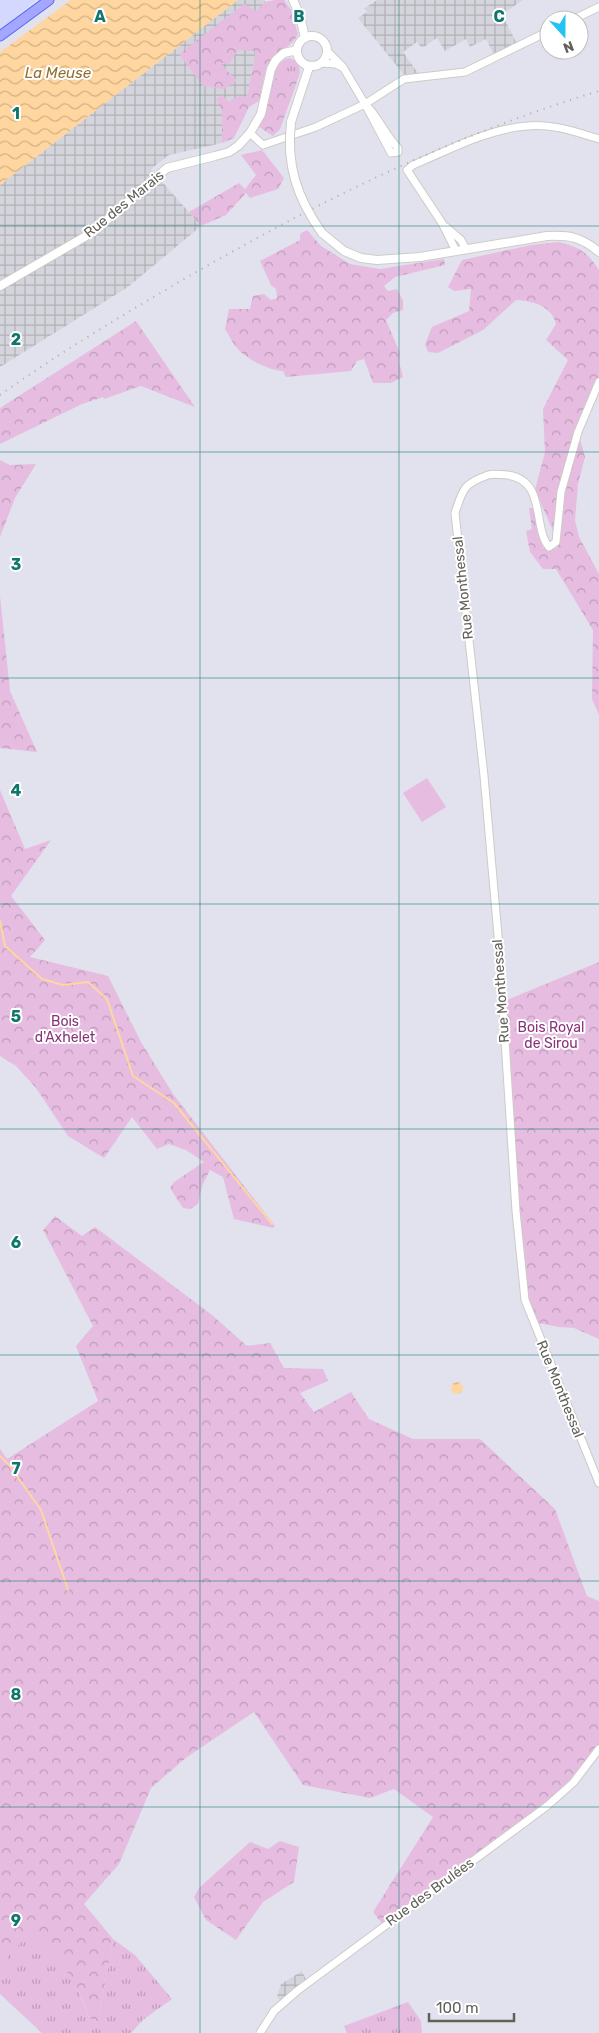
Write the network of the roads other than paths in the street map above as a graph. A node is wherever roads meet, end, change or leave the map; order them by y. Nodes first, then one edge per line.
1 (49, 0) edge
2 (293, 0) edge
3 (0, 36) edge
4 (539, 36) edge
5 (305, 38) junction
6 (297, 50) junction
7 (328, 52) junction
8 (322, 63) junction
9 (309, 67) junction
10 (343, 67) junction
11 (366, 104) junction
12 (250, 133) junction
13 (599, 139) edge
14 (442, 223) junction
15 (466, 249) junction
16 (456, 251) junction
17 (599, 252) edge
18 (0, 286) edge
19 (599, 382) edge
20 (599, 1483) edge
21 (599, 1749) edge
22 (260, 2033) edge

1 - 3 main road
2 - 5 main road
4 - 11 street
5 - 6 main road
5 - 7 main road
6 - 9 main road
6 - 12 main road, Rue des Marais
7 - 8 main road
7 - 10 street
8 - 9 main road
8 - 10 street
9 - 16 main road, bridge
10 - 11 street
11 - 11 street
11 - 12 street
12 - 18 main road, Rue des Marais
13 - 14 street
14 - 15 street
14 - 16 street
15 - 16 main road
15 - 17 main road
19 - 20 street, Rue Monthessal
21 - 22 street, Rue des Brulées

